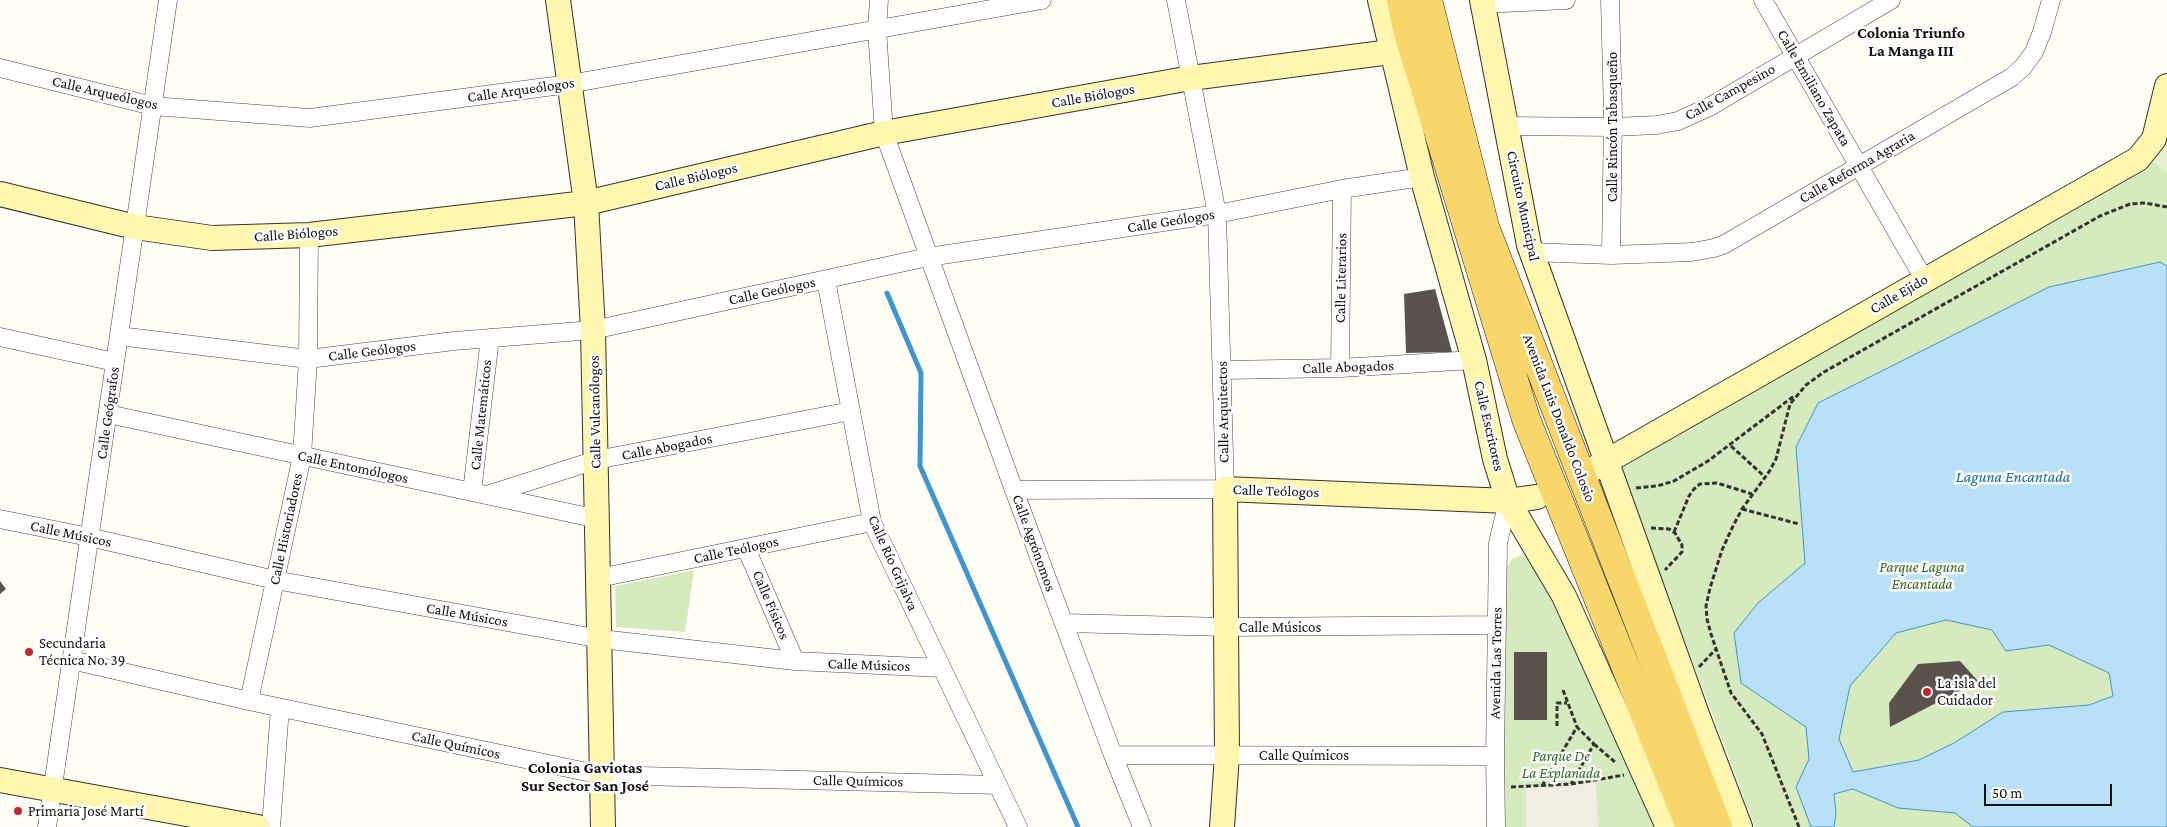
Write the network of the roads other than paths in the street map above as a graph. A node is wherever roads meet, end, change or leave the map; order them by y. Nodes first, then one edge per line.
1 (168, 0) edge
2 (558, 0) edge
3 (879, 0) edge
4 (1042, 0) edge
5 (1176, 0) edge
6 (1380, 0) edge
7 (1402, 0) edge
8 (1428, 0) edge
9 (1566, 0) edge
10 (1610, 0) edge
11 (1763, 0) edge
12 (1891, 0) edge
13 (2051, 0) edge
14 (1482, 2) edge
15 (877, 29) junction
16 (1390, 52) junction
17 (1796, 55) junction
18 (0, 68) edge
19 (1191, 78) junction
20 (569, 84) junction
21 (2167, 86) edge
22 (153, 106) junction
23 (1506, 126) junction
24 (1613, 127) junction
25 (884, 133) junction
26 (1858, 165) junction
27 (1422, 177) junction
28 (1342, 189) junction
29 (0, 194) edge
30 (586, 203) junction
31 (1217, 214) junction
32 (135, 227) junction
33 (309, 235) junction
34 (1531, 252) junction
35 (1612, 255) junction
36 (928, 257) junction
37 (1924, 279) junction
38 (826, 280) junction
39 (593, 330) junction
40 (119, 336) junction
41 (0, 337) edge
42 (490, 338) junction
43 (308, 359) junction
44 (1474, 360) junction
45 (115, 362) junction
46 (1340, 368) junction
47 (1222, 370) junction
48 (851, 411) junction
49 (108, 414) junction
50 (302, 456) junction
51 (596, 460) junction
52 (1598, 467) junction
53 (1224, 489) junction
54 (1014, 490) junction
55 (479, 494) junction
56 (1537, 496) dead end
57 (1508, 500) junction
58 (0, 519) edge
59 (598, 519) junction
60 (872, 522) junction
61 (1530, 534) junction
62 (90, 537) junction
63 (1498, 543) junction
64 (746, 548) junction
65 (599, 578) junction
66 (275, 580) junction
67 (1064, 623) junction
68 (1497, 625) junction
69 (1226, 627) junction
70 (601, 639) junction
71 (71, 660) junction
72 (795, 661) junction
73 (941, 668) junction
74 (248, 701) junction
75 (280, 708) junction
76 (1113, 755) junction
77 (1227, 755) junction
78 (1495, 756) junction
79 (600, 775) junction
80 (0, 780) edge
81 (998, 785) junction
82 (52, 790) junction
83 (47, 827) edge
84 (258, 827) edge
85 (270, 827) edge
86 (603, 827) edge
87 (1018, 827) edge
88 (1142, 827) edge
89 (1222, 827) edge
90 (1496, 827) edge
91 (1668, 827) edge
92 (1690, 827) edge
93 (1718, 827) edge
94 (1740, 827) edge

1 - 22 street, Calle Geógrafos
2 - 20 street, Calle Vulcanólogos
3 - 15 street
4 - 15 street, Calle Arqueólogos
5 - 19 street, Calle Arquitectos
6 - 16 street, Calle Escritores
7 - 92 main road, Avenida Luis Donaldo Colosio
8 - 93 main road, Avenida Luis Donaldo Colosio
9 - 14 street
10 - 24 street, Calle Rincón Tabasqueño
11 - 17 street, Calle Emiliano Zapata
12 - 17 street, Calle Campesino
13 - 26 street, Calle Reforma Agraria
14 - 23 street, Circuito Municipal
15 - 20 street, Calle Arqueólogos
15 - 25 street, Calle Agrónomos
16 - 19 street, Calle Biólogos
16 - 27 street, Calle Escritores
17 - 24 street, Calle Campesino
17 - 26 street, Calle Emiliano Zapata
18 - 22 street, Calle Arqueólogos
19 - 25 street, Calle Biólogos
19 - 31 street, Calle Arquitectos
20 - 22 street, Calle Arqueólogos
20 - 30 street, Calle Vulcanólogos
21 - 37 street, Calle Ejido
22 - 32 street, Calle Geógrafos
23 - 24 street, Calle Campesino
23 - 34 street, Circuito Municipal
24 - 35 street, Calle Rincón Tabasqueño
25 - 30 street, Calle Biólogos
25 - 36 street, Calle Agrónomos
26 - 35 street, Calle Reforma Agraria
26 - 37 street, Calle Emiliano Zapata
27 - 28 street, Calle Geólogos
27 - 44 street, Calle Escritores
28 - 31 street, Calle Geólogos
28 - 46 street, Calle Literarios
29 - 32 street, Calle Biólogos
30 - 33 street, Calle Biólogos
30 - 39 street, Calle Vulcanólogos
31 - 36 street, Calle Geólogos
31 - 47 street, Calle Arquitectos
32 - 33 street, Calle Biólogos
32 - 40 street, Calle Geógrafos
33 - 43 street, Calle Historiadores
34 - 35 street, Calle Reforma Agraria
34 - 52 street, Circuito Municipal
36 - 38 street, Calle Geólogos
36 - 54 street, Calle Agrónomos
37 - 52 street, Calle Ejido
38 - 39 street, Calle Geólogos
38 - 48 street, Calle Río Grijalva
39 - 42 street, Calle Geólogos
39 - 51 street, Calle Vulcanólogos
40 - 43 street, Calle Geólogos
40 - 45 street, Calle Geógrafos
41 - 45 street
42 - 43 street, Calle Geólogos
42 - 55 street, Calle Matemáticos
43 - 50 street, Calle Historiadores
44 - 46 street, Calle Abogados
44 - 57 street, Calle Escritores
45 - 49 street, Calle Geógrafos
46 - 47 street, Calle Abogados
47 - 53 street, Calle Arquitectos
48 - 51 street, Calle Abogados
48 - 60 street, Calle Río Grijalva
49 - 50 street, Calle Entomólogos
49 - 62 street, Calle Geógrafos
50 - 55 street, Calle Entomólogos
50 - 66 street, Calle Historiadores
51 - 55 street, Calle Abogados
51 - 59 street, Calle Vulcanólogos
52 - 94 street, Avenida Luis Donaldo Colosio
53 - 54 street, Calle Teólogos
53 - 57 street, Calle Teólogos
53 - 69 street, Calle Arquitectos
54 - 67 street, Calle Agrónomos
55 - 59 street, Calle Entomólogos
56 - 57 street, Calle Teólogos
57 - 61 street, Calle Escritores
57 - 63 street, Avenida Las Torres
58 - 62 street, Calle Músicos
59 - 65 street, Calle Vulcanólogos
60 - 64 street, Calle Teólogos
60 - 73 street, Calle Río Grijalva
61 - 63 street
61 - 91 street, Calle Escritores
62 - 66 street, Calle Músicos
62 - 71 street, Calle Geógrafos
63 - 68 street, Avenida Las Torres
64 - 65 street, Calle Teólogos
64 - 72 street, Calle Físicos
65 - 70 street, Calle Vulcanólogos
66 - 70 street, Calle Músicos
66 - 74 street, Calle Historiadores
67 - 69 street, Calle Músicos
67 - 76 street, Calle Agrónomos
68 - 69 street, Calle Músicos
68 - 78 street, Avenida Las Torres
69 - 77 street, Calle Arquitectos
70 - 72 street, Calle Músicos
70 - 79 street, Calle Vulcanólogos
71 - 74 street, Calle Químicos
71 - 82 street, Calle Geógrafos
72 - 73 street, Calle Músicos
73 - 81 street, Calle Río Grijalva
74 - 75 street, Calle Químicos
75 - 79 street, Calle Químicos
75 - 85 street
76 - 77 street, Calle Químicos
76 - 88 street, Calle Agrónomos
77 - 78 street, Calle Químicos
77 - 89 street, Calle Arquitectos
78 - 90 street, Avenida Las Torres
79 - 81 street, Calle Químicos
79 - 86 street, Calle Vulcanólogos
80 - 82 street
81 - 87 street, Calle Río Grijalva
82 - 83 street, Calle Geógrafos
82 - 84 street

